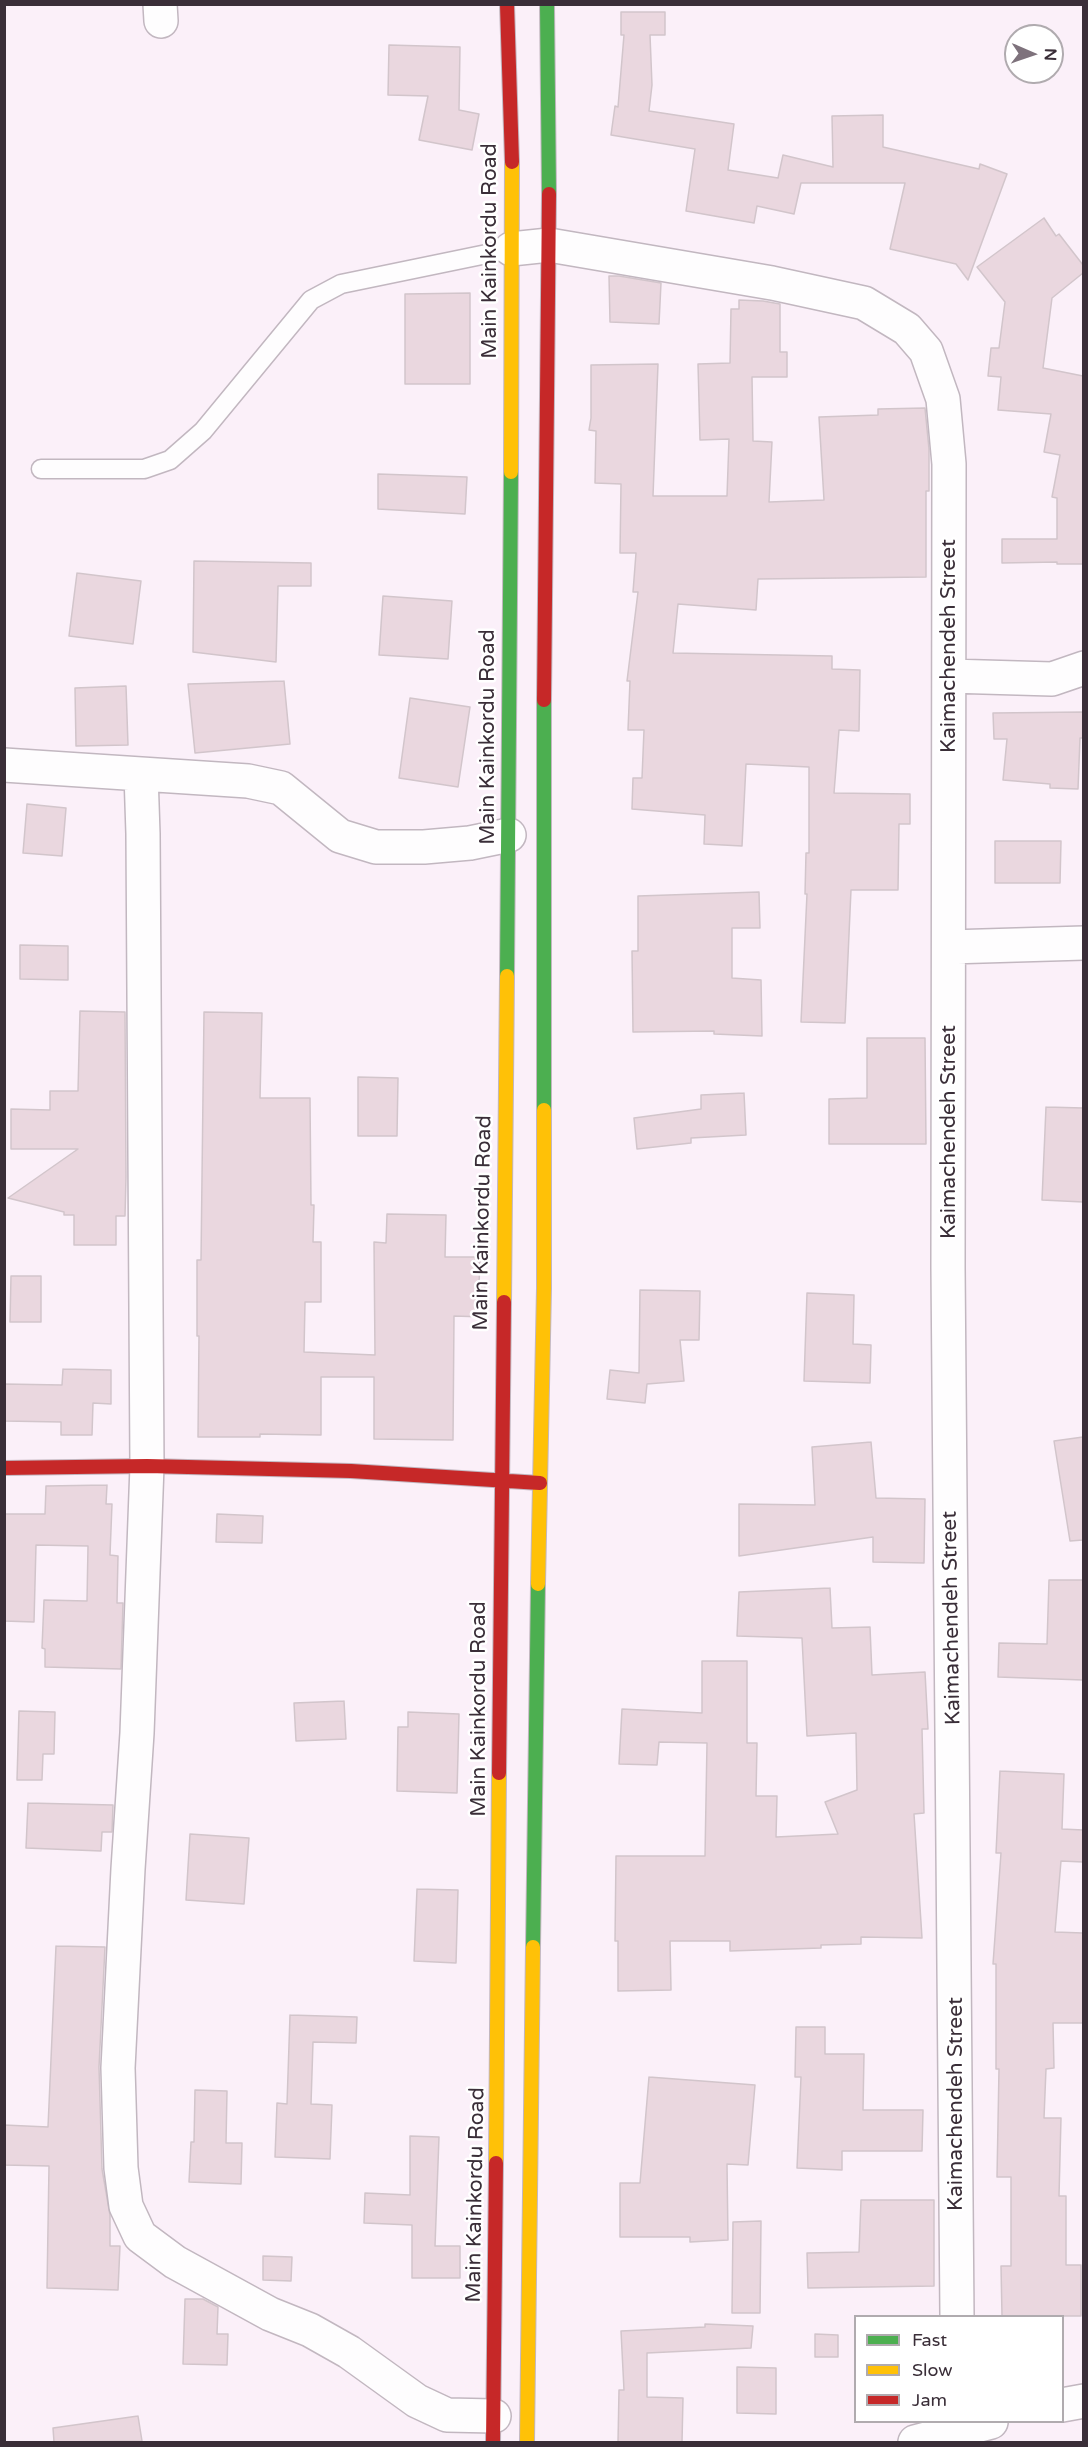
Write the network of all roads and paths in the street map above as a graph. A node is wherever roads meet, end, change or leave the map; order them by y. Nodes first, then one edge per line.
1 (507, 4) edge
2 (548, 4) edge
3 (549, 245) junction
4 (511, 249) junction
5 (41, 470) dead end
6 (520, 545) junction
7 (548, 546) junction
8 (1083, 668) edge
9 (949, 676) junction
10 (4, 765) edge
11 (141, 774) junction
12 (509, 835) junction
13 (1083, 943) edge
14 (948, 947) junction
15 (516, 1046) junction
16 (544, 1046) junction
17 (147, 1466) junction
18 (4, 1468) edge
19 (501, 1480) junction
20 (540, 1483) junction
21 (514, 2110) junction
22 (957, 2315) edge
23 (1083, 2401) edge
24 (1064, 2405) edge
25 (984, 2423) edge
26 (494, 2429) edge
27 (958, 2431) edge
28 (526, 2442) edge
29 (915, 2442) edge

1 - 4 main road, Main Kainkordu Road
2 - 3 main road
3 - 4 street, Kaimachendeh Street
3 - 7 main road
3 - 9 street, Kaimachendeh Street
4 - 5 lane
4 - 6 main road, Main Kainkordu Road
6 - 7 main road
6 - 12 main road, Main Kainkordu Road
7 - 16 main road
8 - 9 street
9 - 14 street, Kaimachendeh Street
10 - 11 street
11 - 12 street
11 - 17 street
12 - 15 main road, Main Kainkordu Road
13 - 14 street
14 - 22 street, Kaimachendeh Street
15 - 16 main road
15 - 19 main road, Main Kainkordu Road
16 - 20 main road
17 - 18 main road
17 - 19 main road
17 - 26 street
19 - 20 main road
19 - 21 main road, Main Kainkordu Road
20 - 21 main road
21 - 26 main road, Main Kainkordu Road
21 - 28 main road
23 - 24 street
25 - 27 street
27 - 29 street

